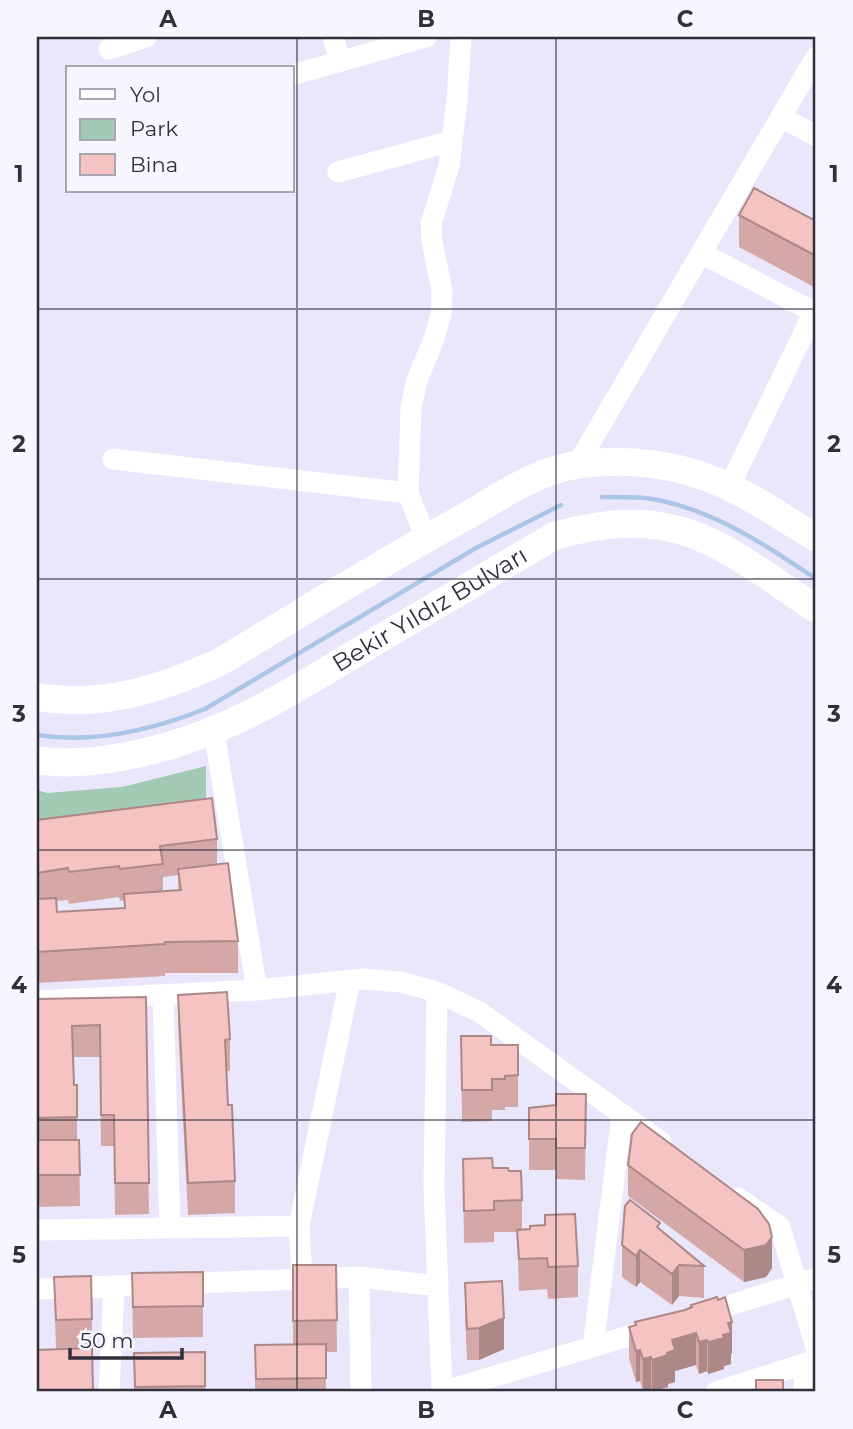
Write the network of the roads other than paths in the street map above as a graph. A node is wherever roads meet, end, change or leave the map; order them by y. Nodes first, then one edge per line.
1 (146, 37) edge
2 (333, 37) edge
3 (426, 37) edge
4 (461, 37) edge
5 (109, 49) dead end
6 (816, 57) edge
7 (340, 61) junction
8 (294, 74) edge
9 (781, 117) junction
10 (816, 136) edge
11 (452, 141) junction
12 (338, 172) dead end
13 (701, 253) junction
14 (815, 312) edge
15 (113, 459) dead end
16 (578, 465) junction
17 (730, 485) junction
18 (408, 493) junction
19 (426, 538) junction
20 (816, 538) edge
21 (816, 609) edge
22 (37, 697) edge
23 (214, 732) junction
24 (37, 760) edge
25 (227, 802) junction
26 (202, 806) edge
27 (350, 980) junction
28 (257, 990) junction
29 (437, 992) junction
30 (163, 995) junction
31 (37, 1001) edge
32 (622, 1115) junction
33 (678, 1155) edge
34 (723, 1187) edge
35 (299, 1226) junction
36 (170, 1228) junction
37 (37, 1230) edge
38 (359, 1277) junction
39 (302, 1279) junction
40 (807, 1281) edge
41 (114, 1286) junction
42 (438, 1286) junction
43 (37, 1289) edge
44 (593, 1347) junction
45 (813, 1357) edge
46 (109, 1392) edge
47 (361, 1392) edge
48 (442, 1392) edge
49 (716, 1392) edge
50 (804, 1392) edge

1 - 5 street
2 - 7 street
3 - 7 street
4 - 11 street
6 - 9 street
7 - 8 street
9 - 10 street
9 - 13 street
11 - 12 street
11 - 18 street
13 - 14 street
13 - 16 street
14 - 17 street
15 - 18 street
16 - 17 main road
16 - 19 main road
17 - 20 main road
18 - 19 street
19 - 22 main road
21 - 23 main road, Bekir Yıldız Bulvarı
23 - 24 main road, Bekir Yıldız Bulvarı
23 - 25 street
25 - 26 street
25 - 28 street
27 - 28 street
27 - 29 street
27 - 35 street
28 - 30 street
29 - 32 street
29 - 42 street
30 - 31 street
30 - 36 street
32 - 33 street
32 - 44 street
34 - 40 street
35 - 36 street
35 - 39 street
36 - 37 street
38 - 39 street
38 - 42 street
38 - 47 street
39 - 41 street
40 - 44 street
40 - 45 street
41 - 43 street
41 - 46 street
42 - 48 street
44 - 48 street
45 - 49 street
45 - 50 street

